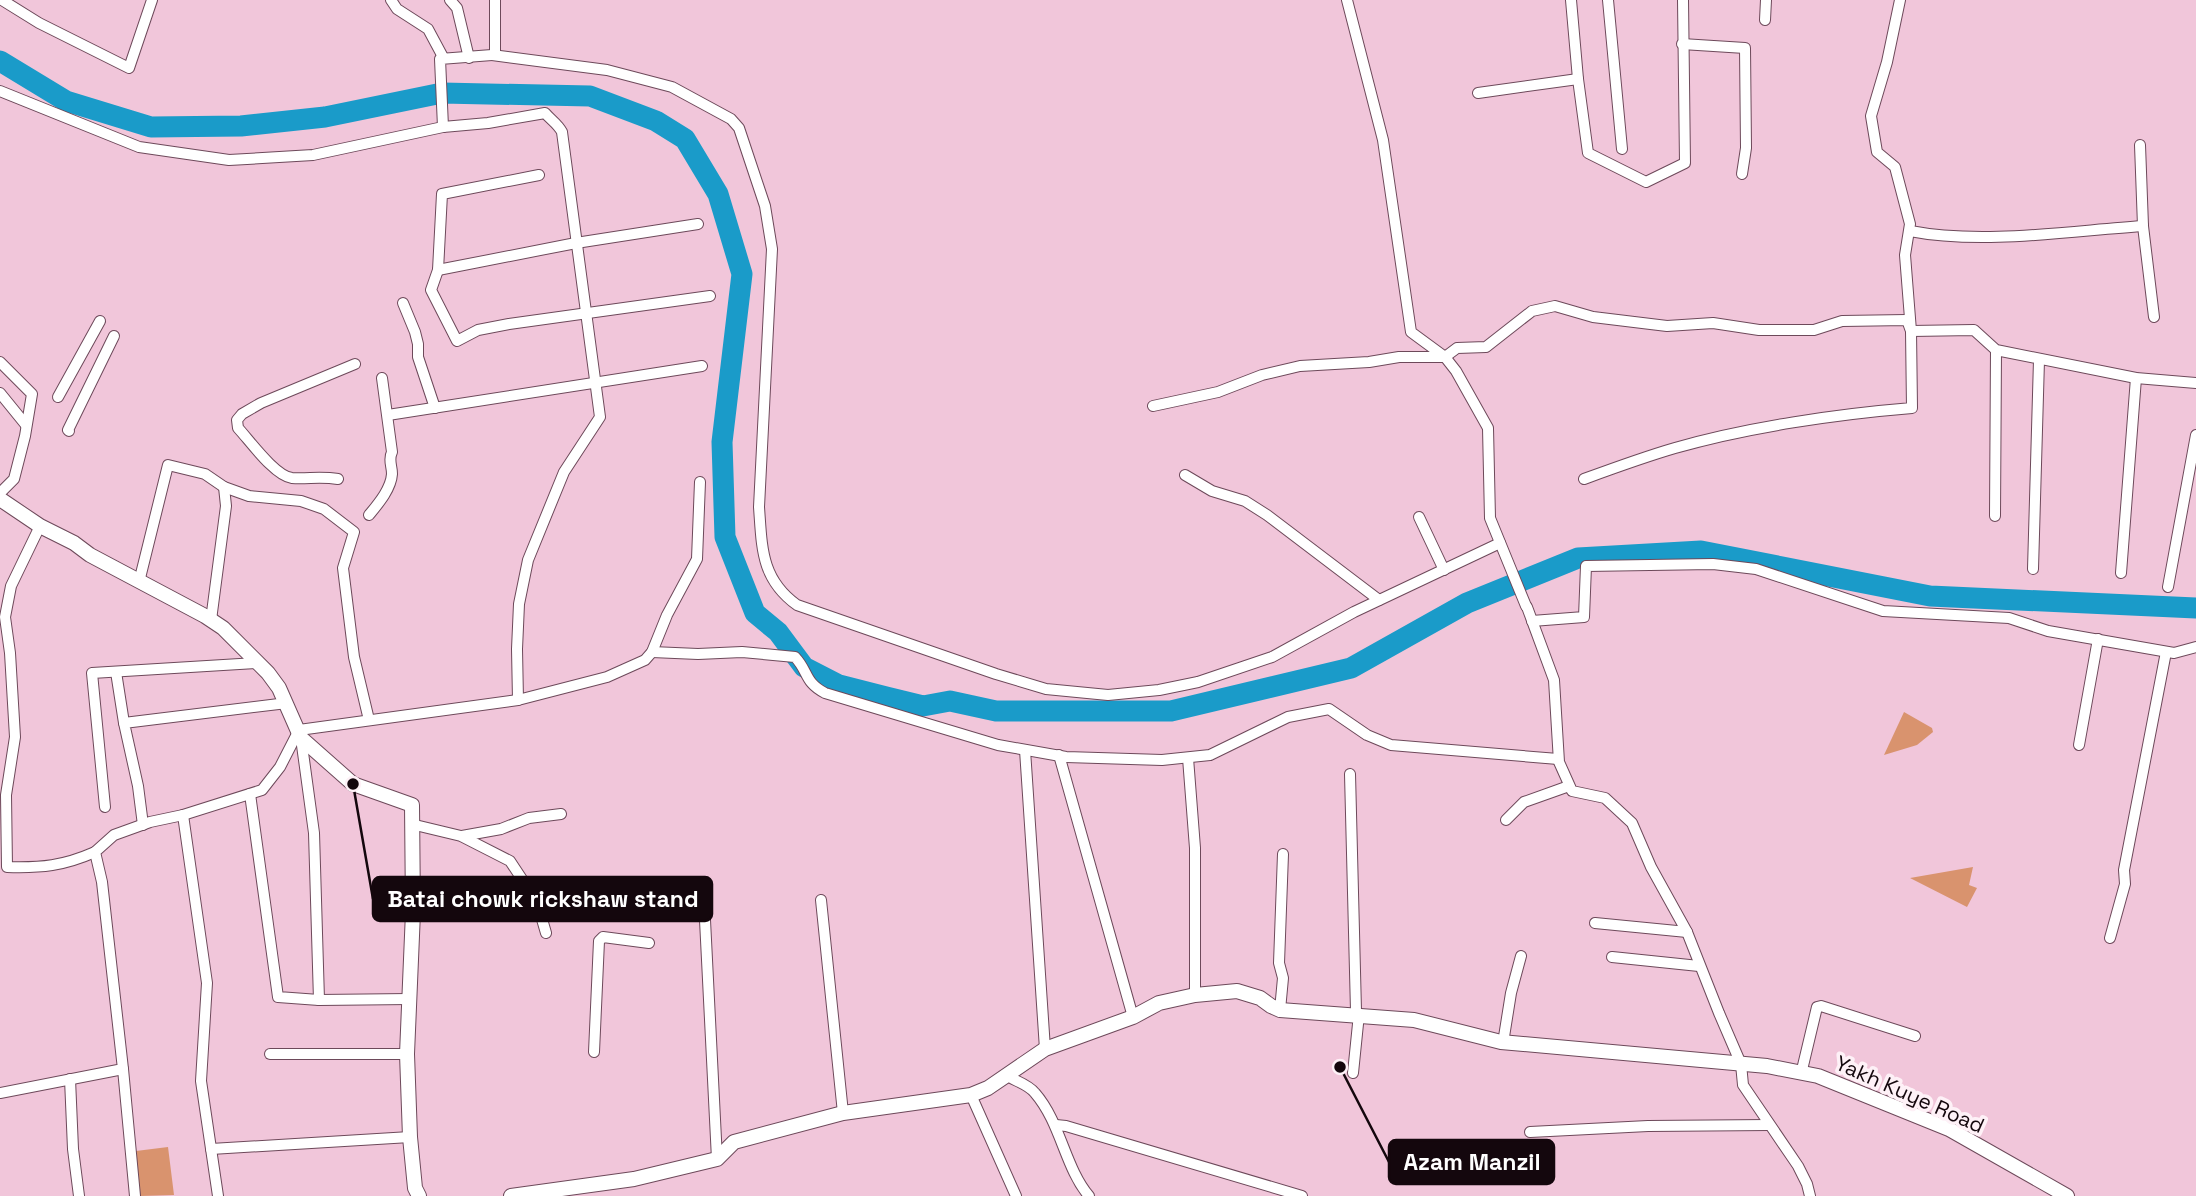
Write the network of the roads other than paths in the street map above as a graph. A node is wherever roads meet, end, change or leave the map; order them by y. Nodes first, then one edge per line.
1 (2, 0) edge
2 (152, 0) edge
3 (391, 0) edge
4 (450, 0) edge
5 (495, 0) edge
6 (1347, 0) edge
7 (1571, 0) edge
8 (1608, 0) edge
9 (1683, 0) edge
10 (1766, 0) edge
11 (1900, 0) edge
12 (1765, 20) dead end
13 (1682, 44) junction
14 (492, 55) junction
15 (469, 58) junction
16 (443, 62) junction
17 (1577, 79) junction
18 (0, 92) edge
19 (1478, 93) dead end
20 (444, 123) junction
21 (2140, 145) dead end
22 (1622, 149) dead end
23 (1742, 174) dead end
24 (539, 175) dead end
25 (698, 224) dead end
26 (2143, 226) junction
27 (1910, 231) junction
28 (576, 243) junction
29 (438, 271) junction
30 (710, 296) dead end
31 (403, 303) dead end
32 (586, 315) junction
33 (2154, 317) dead end
34 (100, 321) dead end
35 (1911, 331) junction
36 (114, 336) dead end
37 (1996, 350) junction
38 (1445, 357) junction
39 (2039, 360) junction
40 (0, 362) edge
41 (355, 363) dead end
42 (702, 366) dead end
43 (382, 378) dead end
44 (2136, 378) junction
45 (595, 382) junction
46 (2196, 383) edge
47 (0, 393) edge
48 (58, 397) dead end
49 (1153, 406) dead end
50 (435, 408) junction
51 (388, 415) junction
52 (26, 425) junction
53 (69, 432) dead end
54 (2196, 435) edge
55 (1185, 475) dead end
56 (338, 479) dead end
57 (1584, 479) dead end
58 (699, 482) dead end
59 (224, 487) junction
60 (0, 493) edge
61 (0, 499) edge
62 (369, 515) dead end
63 (1995, 516) dead end
64 (1419, 517) dead end
65 (40, 526) junction
66 (1502, 547) junction
67 (2033, 569) dead end
68 (1444, 570) junction
69 (2121, 573) dead end
70 (139, 582) junction
71 (2168, 587) dead end
72 (1378, 600) junction
73 (211, 620) junction
74 (1532, 621) junction
75 (2098, 639) junction
76 (2196, 647) edge
77 (652, 652) junction
78 (2166, 652) junction
79 (257, 663) junction
80 (116, 672) junction
81 (518, 699) junction
82 (287, 703) junction
83 (369, 720) junction
84 (124, 723) junction
85 (300, 734) junction
86 (2079, 745) dead end
87 (1025, 750) junction
88 (1059, 755) junction
89 (1188, 758) junction
90 (1558, 759) junction
91 (1350, 774) dead end
92 (1570, 786) junction
93 (250, 794) junction
94 (105, 807) dead end
95 (561, 814) dead end
96 (183, 816) junction
97 (1506, 821) dead end
98 (411, 824) junction
99 (143, 825) junction
100 (463, 836) junction
101 (94, 852) junction
102 (1283, 854) dead end
103 (821, 900) dead end
104 (705, 920) dead end
105 (1595, 923) dead end
106 (1687, 932) junction
107 (546, 933) dead end
108 (2110, 938) dead end
109 (649, 943) dead end
110 (1521, 956) dead end
111 (1612, 957) dead end
112 (1699, 966) junction
113 (1195, 995) junction
114 (410, 999) junction
115 (320, 1000) junction
116 (1280, 1010) junction
117 (1359, 1014) junction
118 (1133, 1017) junction
119 (1915, 1036) dead end
120 (1503, 1043) junction
121 (1045, 1049) junction
122 (594, 1052) dead end
123 (270, 1054) dead end
124 (407, 1054) junction
125 (1741, 1064) junction
126 (123, 1069) junction
127 (1353, 1073) dead end
128 (1801, 1074) junction
129 (1007, 1076) junction
130 (70, 1079) junction
131 (0, 1093) edge
132 (971, 1095) junction
133 (843, 1113) junction
134 (1056, 1125) junction
135 (1769, 1125) junction
136 (1530, 1132) dead end
137 (410, 1137) junction
138 (211, 1149) junction
139 (716, 1160) junction
140 (79, 1196) edge
141 (135, 1196) edge
142 (218, 1196) edge
143 (419, 1196) edge
144 (511, 1196) edge
145 (1016, 1196) edge
146 (1089, 1196) edge
147 (1302, 1196) edge
148 (1810, 1196) edge
149 (2067, 1196) edge

1 - 2 street
3 - 16 street
4 - 15 street
5 - 14 street
6 - 38 street
7 - 17 street
8 - 22 street
9 - 13 street
10 - 12 street
11 - 27 street
13 - 17 street
13 - 23 street
14 - 15 street
14 - 72 street
15 - 16 street
16 - 20 street
17 - 19 street
18 - 20 street
20 - 28 street
21 - 26 street
24 - 29 street
25 - 28 street
26 - 27 street
26 - 33 street
27 - 35 street
28 - 29 street
28 - 32 street
29 - 32 street
30 - 32 street
31 - 50 street
32 - 45 street
34 - 48 street
35 - 37 street
35 - 38 street
35 - 57 street
36 - 53 street
37 - 39 street
37 - 63 street
38 - 49 street
38 - 66 street
39 - 44 street
39 - 67 street
40 - 52 street
41 - 56 street
42 - 45 street
43 - 51 street
44 - 46 street
44 - 69 street
45 - 50 street
45 - 81 street
47 - 52 street
50 - 51 street
51 - 62 street
52 - 60 street
54 - 71 street
55 - 72 street
58 - 77 street
59 - 70 street
59 - 73 street
59 - 83 street
61 - 65 main road
64 - 68 street
65 - 70 main road
65 - 101 street
66 - 68 street
66 - 74 street
68 - 72 street
70 - 73 main road
73 - 79 main road
74 - 75 street
74 - 90 street
75 - 78 street
75 - 86 street
76 - 78 street
77 - 81 street
77 - 87 street
78 - 108 street
79 - 80 street
79 - 82 main road
80 - 84 street
80 - 94 street
81 - 83 street
82 - 84 street
82 - 85 main road
83 - 85 street
84 - 99 street
85 - 93 street
85 - 98 main road
85 - 115 street
87 - 88 street
87 - 121 street
88 - 89 street
88 - 118 street
89 - 90 street
89 - 113 street
90 - 92 street
91 - 117 street
92 - 97 street
92 - 106 street
93 - 96 street
93 - 115 street
95 - 100 street
96 - 99 street
96 - 138 street
98 - 100 street
98 - 114 main road
99 - 101 street
100 - 107 street
101 - 126 street
102 - 116 street
103 - 133 street
104 - 139 street
105 - 106 street
106 - 112 street
109 - 122 street
110 - 120 street
111 - 112 street
112 - 125 street
113 - 116 main road
113 - 118 main road
114 - 115 street
114 - 124 main road
116 - 117 main road, Yakh Kuye Road
117 - 120 main road, Yakh Kuye Road
117 - 127 street
118 - 121 main road
119 - 128 street
120 - 125 main road, Yakh Kuye Road
121 - 129 main road
123 - 124 street
124 - 137 main road
125 - 128 main road, Yakh Kuye Road
125 - 135 street
126 - 130 street
126 - 141 street
128 - 149 main road, Yakh Kuye Road
129 - 132 main road
129 - 134 street
130 - 131 street
130 - 140 street
132 - 133 main road
132 - 145 street
133 - 139 main road
134 - 146 street
134 - 147 street
135 - 136 street
135 - 148 street
137 - 138 street
137 - 143 main road
138 - 142 street
139 - 144 main road

